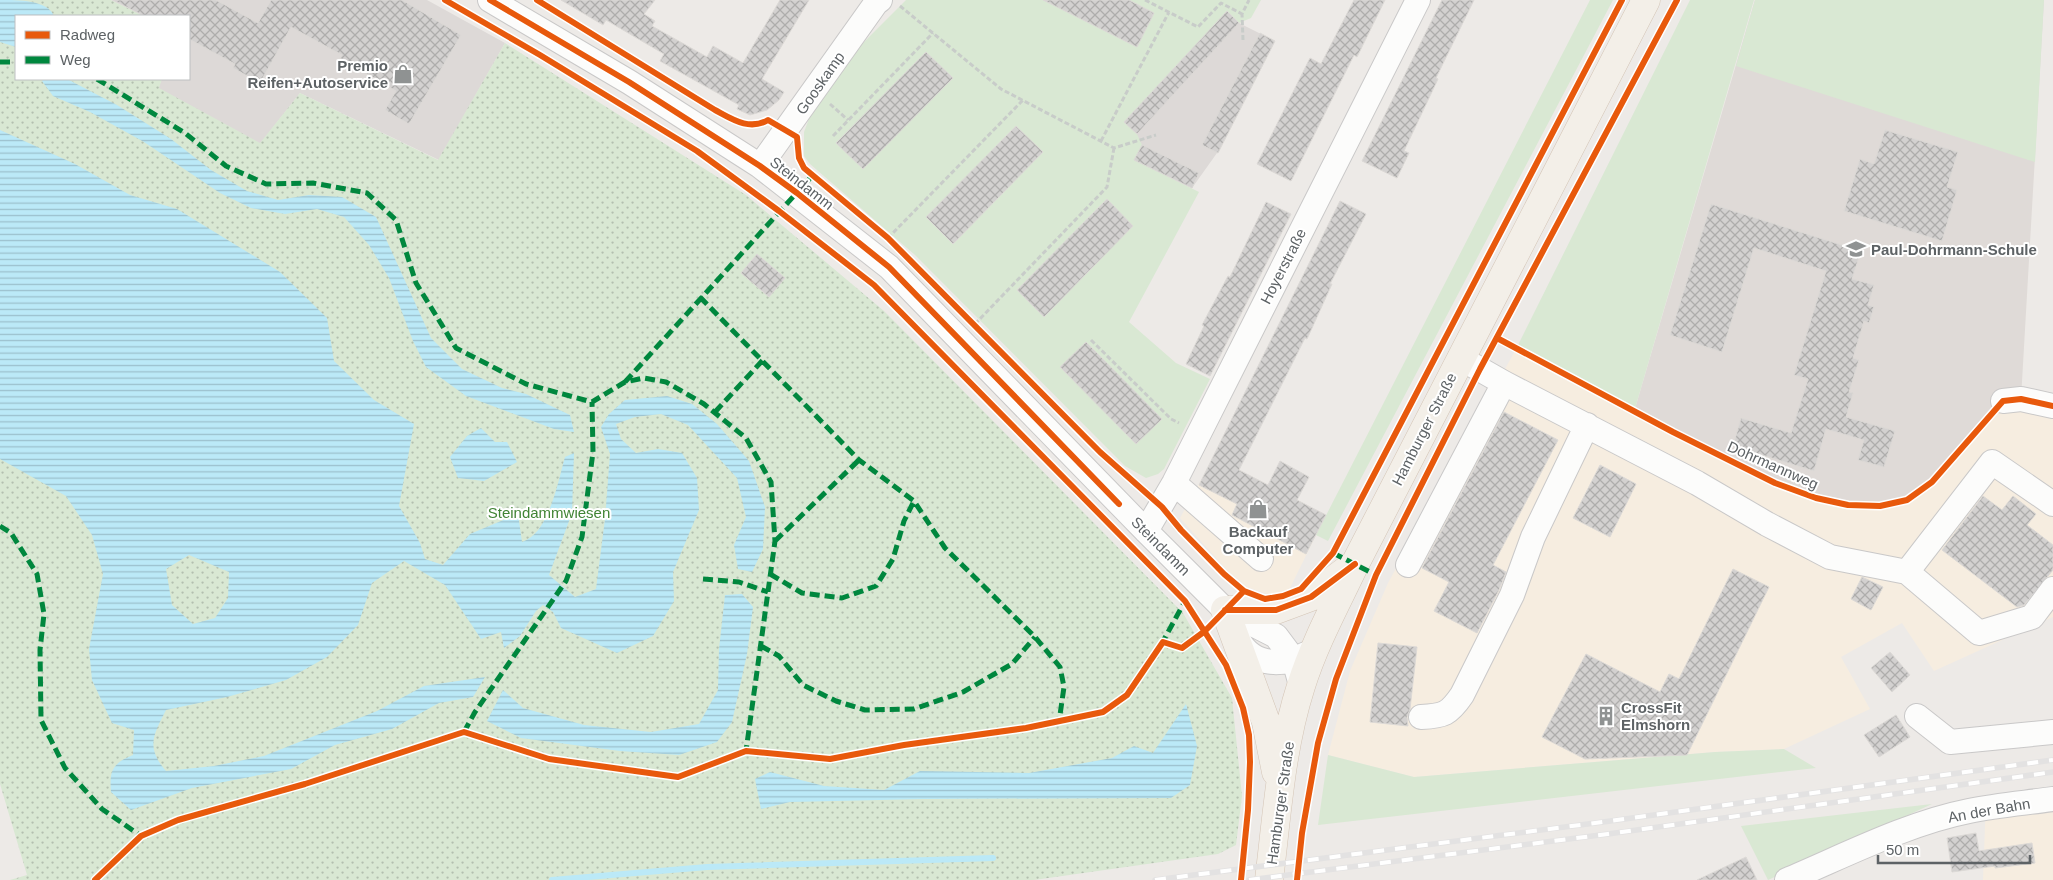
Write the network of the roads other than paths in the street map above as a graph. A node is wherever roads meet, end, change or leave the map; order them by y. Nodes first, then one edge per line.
1 (490, 0) edge
2 (1418, 0) edge
3 (1646, 0) edge
4 (881, 1) edge
5 (760, 166) junction
6 (1460, 358) junction
7 (1504, 384) junction
8 (2003, 401) road end
9 (2053, 406) edge
10 (1587, 425) junction
11 (1174, 483) junction
12 (2053, 504) edge
13 (1146, 531) junction
14 (1261, 559) dead end
15 (1355, 564) junction
16 (1408, 565) dead end
17 (1907, 572) junction
18 (2053, 588) edge
19 (1225, 610) junction
20 (1303, 665) junction
21 (1917, 716) dead end
22 (1420, 717) dead end
23 (2053, 732) edge
24 (1280, 789) junction
25 (2053, 799) edge
26 (1270, 880) edge
27 (1787, 880) edge

1 - 5 street, Steindamm
2 - 11 street, Hoyerstraße
3 - 6 main road, Hamburger Straße
4 - 5 street, Gooskamp
5 - 13 street, Steindamm
6 - 7 street
6 - 15 main road, Hamburger Straße
7 - 10 street
7 - 16 street
8 - 9 street
10 - 17 street
10 - 22 street
11 - 13 street, Hoyerstraße
11 - 14 street
12 - 17 street
13 - 19 street, Steindamm
15 - 19 main road
15 - 20 main road, Hamburger Straße
17 - 18 street
19 - 20 street, Steindamm
19 - 24 main road
20 - 24 main road, Hamburger Straße
21 - 23 street
24 - 26 main road, Hamburger Straße
25 - 27 street, An der Bahn

